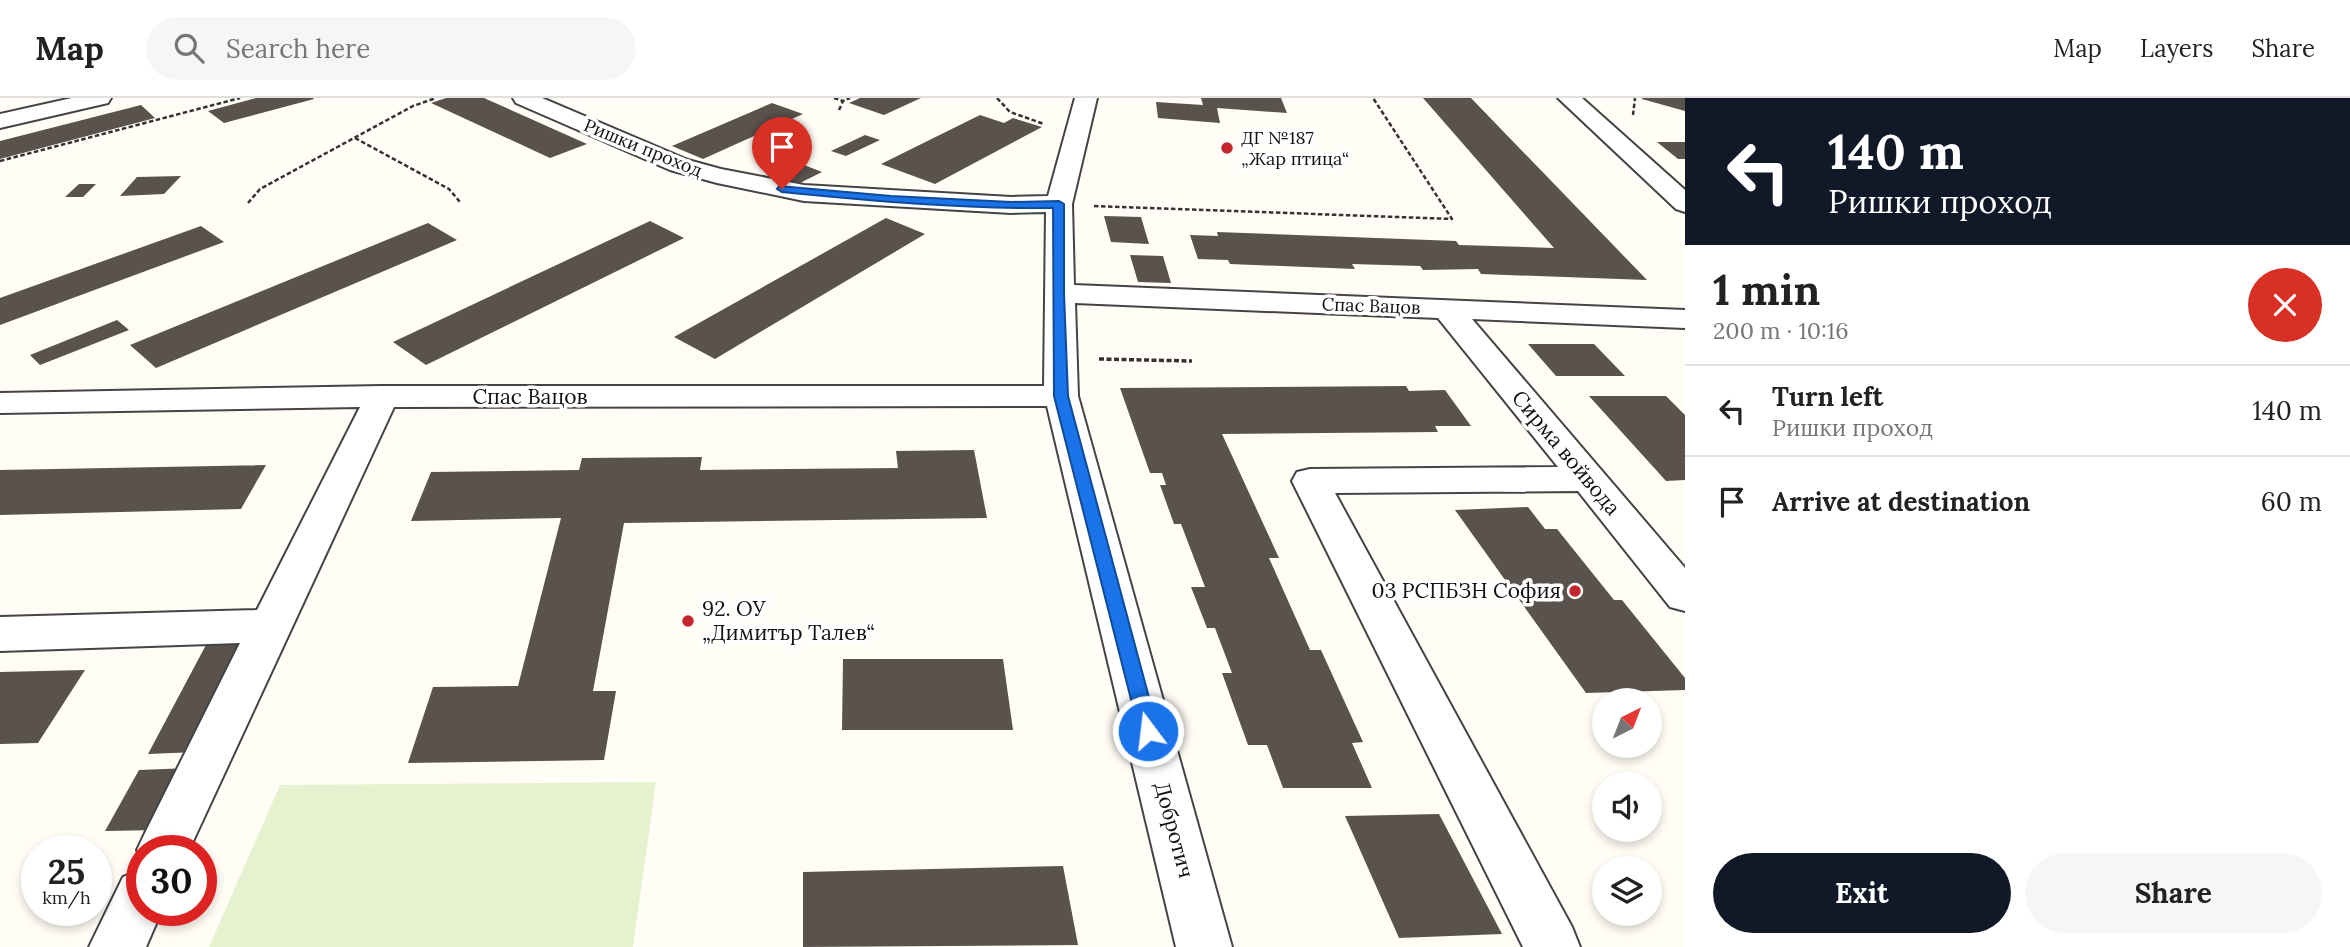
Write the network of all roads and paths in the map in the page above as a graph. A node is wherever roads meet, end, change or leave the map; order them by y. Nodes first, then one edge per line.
1 (100, 98) edge
2 (240, 98) edge
3 (436, 98) edge
4 (524, 98) edge
5 (834, 98) edge
6 (850, 98) edge
7 (997, 98) edge
8 (1086, 98) edge
9 (1373, 98) edge
10 (1569, 98) edge
11 (843, 101) junction
12 (839, 110) dead end
13 (0, 121) edge
14 (1077, 135) junction
15 (355, 138) junction
16 (0, 161) edge
17 (460, 202) dead end
18 (248, 203) dead end
19 (1059, 204) junction
20 (1685, 204) edge
21 (1058, 293) junction
22 (1447, 309) junction
23 (1685, 319) edge
24 (1060, 358) junction
25 (1192, 361) dead end
26 (1061, 396) junction
27 (382, 397) junction
28 (0, 403) edge
29 (1588, 479) junction
30 (1685, 596) edge
31 (271, 626) junction
32 (0, 634) edge
33 (170, 835) edge
34 (127, 926) edge
35 (117, 947) edge
36 (1205, 947) edge
37 (1552, 947) edge

1 - 13 street
2 - 16 path
3 - 15 path
4 - 19 street, Ришки проход
5 - 11 path
6 - 11 path
7 - 14 path
8 - 14 street, Добротич
9 - 19 path
10 - 20 street
11 - 12 path
14 - 19 street, Добротич
15 - 17 path
15 - 18 path
19 - 21 street, Добротич
21 - 22 street, Спас Вацов
21 - 24 street, Добротич
22 - 23 street, Спас Вацов
22 - 29 street, Сирма войвода
24 - 25 path
24 - 26 street, Добротич
26 - 27 street, Спас Вацов
26 - 36 street, Добротич
27 - 28 street, Спас Вацов
27 - 31 street
29 - 30 street, Сирма войвода
29 - 37 street
31 - 32 street
31 - 33 street
34 - 35 street

